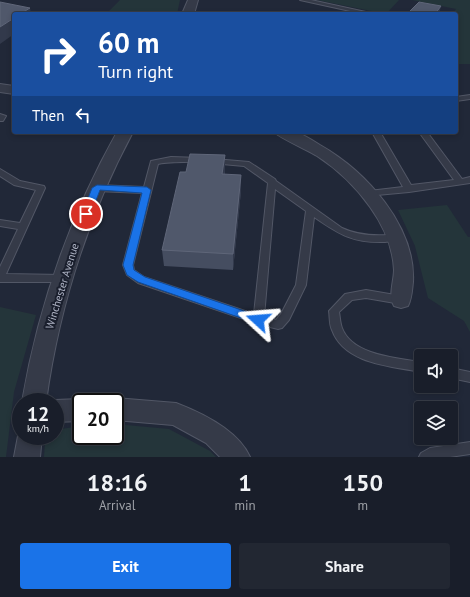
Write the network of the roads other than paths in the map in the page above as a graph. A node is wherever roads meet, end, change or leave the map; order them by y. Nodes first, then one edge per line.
1 (193, 0) edge
2 (303, 0) edge
3 (189, 12) edge
4 (362, 12) edge
5 (0, 88) edge
6 (12, 90) edge
7 (470, 97) edge
8 (458, 99) edge
9 (124, 134) edge
10 (288, 134) edge
11 (377, 134) edge
12 (425, 134) edge
13 (0, 172) edge
14 (470, 180) edge
15 (272, 181) junction
16 (460, 182) junction
17 (97, 188) junction
18 (409, 189) junction
19 (147, 190) junction
20 (369, 194) junction
21 (311, 210) junction
22 (0, 223) edge
23 (23, 227) junction
24 (396, 238) junction
25 (0, 278) edge
26 (62, 279) junction
27 (401, 300) joint
28 (258, 320) junction
29 (414, 366) edge
30 (458, 374) edge
31 (470, 377) edge
32 (35, 393) edge
33 (124, 410) edge
34 (29, 445) edge
35 (470, 448) edge
36 (27, 457) edge
37 (237, 457) edge
38 (426, 457) edge

1 - 3 street
2 - 4 lane
5 - 6 street
7 - 8 lane
9 - 17 street, Winchester Avenue
10 - 20 street
11 - 18 lane
12 - 16 lane
13 - 23 lane
14 - 16 lane
15 - 19 lane
15 - 21 lane
15 - 28 lane
16 - 18 lane
17 - 19 lane
17 - 26 street, Winchester Avenue
18 - 20 lane
19 - 28 lane
20 - 24 street
21 - 24 lane
21 - 28 lane
22 - 23 lane
23 - 25 lane
24 - 27 street
25 - 26 lane
26 - 32 street, Winchester Avenue
27 - 29 lane
30 - 31 lane
33 - 37 street
34 - 36 street
35 - 38 lane

